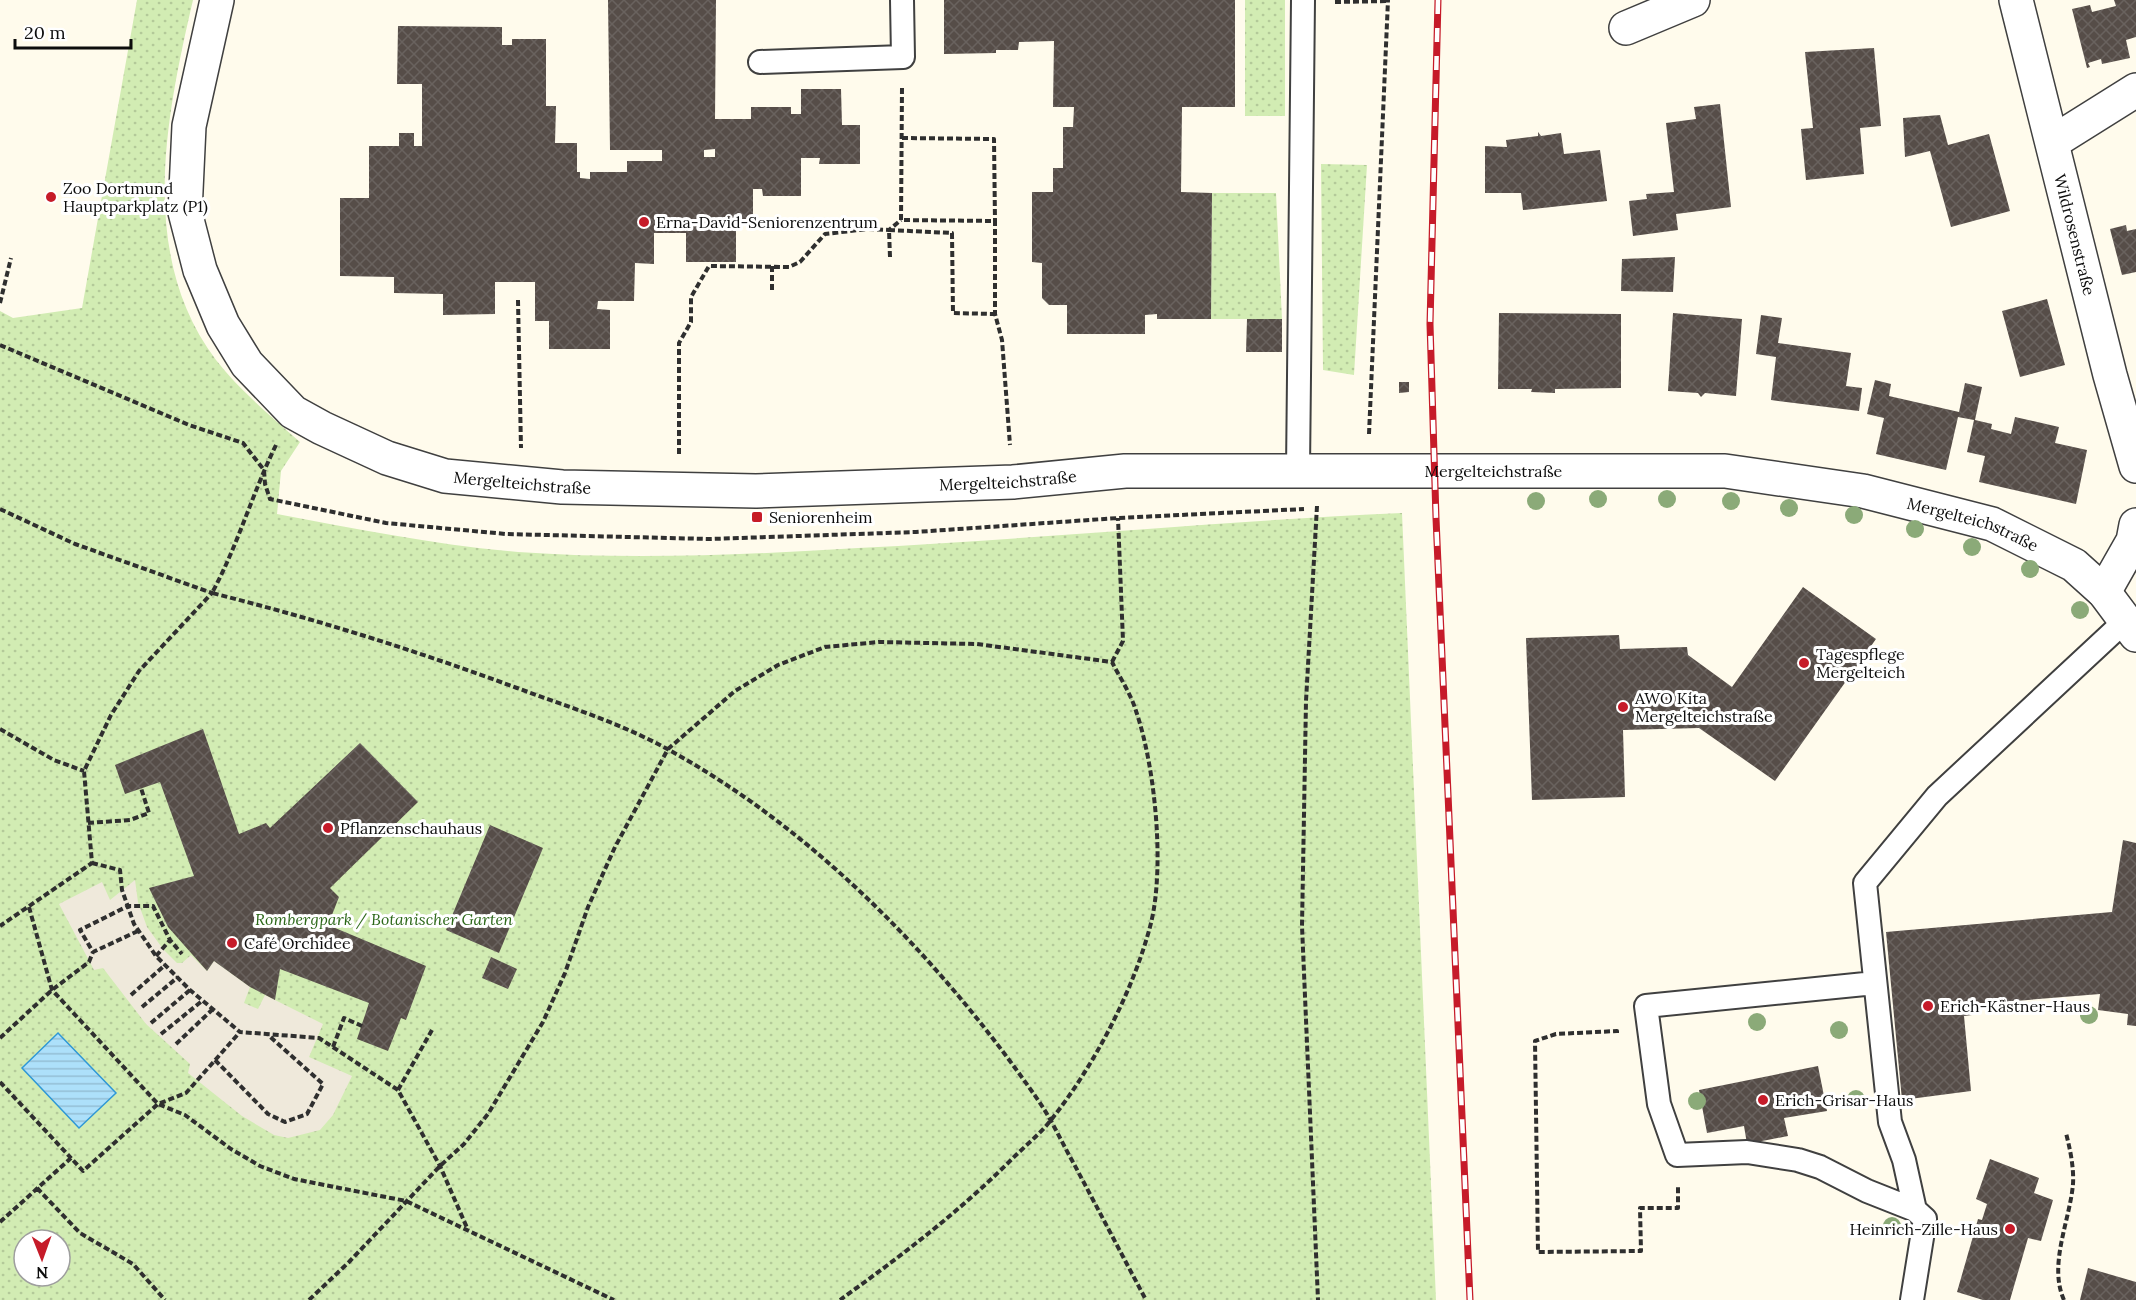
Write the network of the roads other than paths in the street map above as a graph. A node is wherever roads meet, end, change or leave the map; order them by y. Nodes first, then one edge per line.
1 (217, 0) edge
2 (902, 0) edge
3 (1693, 0) edge
4 (2016, 0) edge
5 (1302, 2) edge
6 (1626, 28) dead end
7 (760, 62) dead end
8 (2136, 90) edge
9 (2053, 142) junction
10 (2123, 368) edge
11 (2136, 466) edge
12 (1298, 470) junction
13 (2136, 525) edge
14 (2104, 592) junction
15 (2131, 628) edge
16 (1875, 983) junction
17 (1915, 1210) junction
18 (1912, 1300) edge

1 - 12 street, Mergelteichstraße
2 - 7 lane
3 - 6 street
4 - 9 street, Wildrosenstraße
5 - 12 lane
8 - 9 street
9 - 10 street, Wildrosenstraße
10 - 11 street, Wildrosenstraße
12 - 14 street, Mergelteichstraße
13 - 14 street
14 - 15 street, Mergelteichstraße
15 - 16 lane
16 - 17 lane
16 - 17 lane
17 - 18 lane

